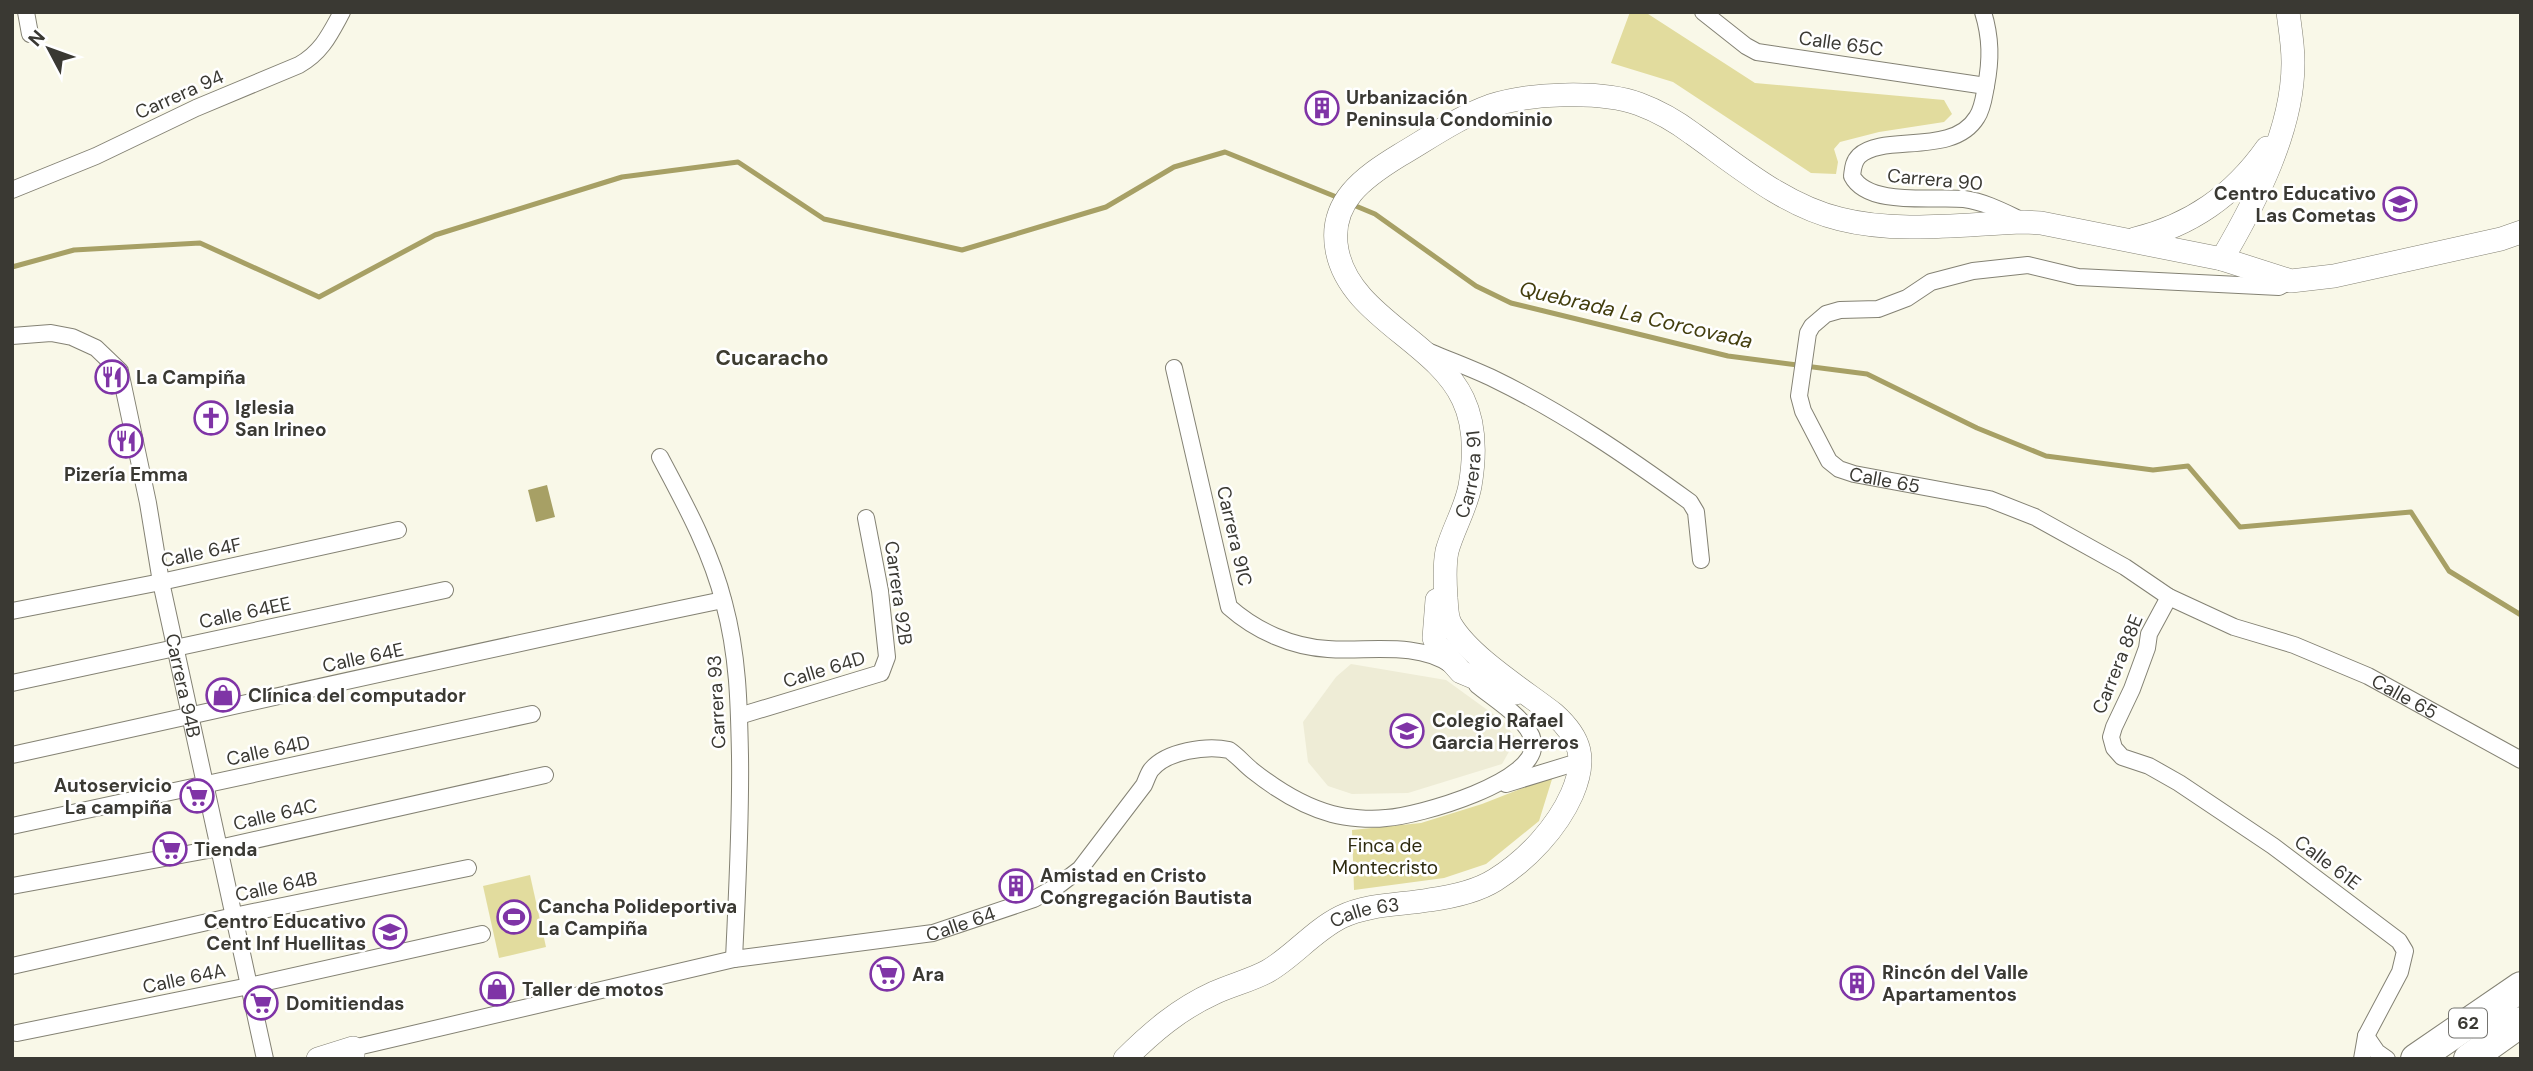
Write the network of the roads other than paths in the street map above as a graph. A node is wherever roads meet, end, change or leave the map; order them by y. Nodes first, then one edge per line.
1 (26, 12) edge
2 (342, 12) edge
3 (1703, 12) edge
4 (1983, 12) edge
5 (2288, 12) edge
6 (30, 34) dead end
7 (1986, 86) junction
8 (2283, 122) junction
9 (1359, 184) joint
10 (12, 190) edge
11 (2024, 222) junction
12 (2520, 237) edge
13 (2129, 241) junction
14 (2222, 259) junction
15 (2291, 281) junction
16 (12, 336) edge
17 (1420, 348) junction
18 (1174, 368) dead end
19 (660, 457) dead end
20 (866, 518) dead end
21 (398, 530) dead end
22 (1700, 560) dead end
23 (1445, 570) junction
24 (161, 582) junction
25 (445, 590) dead end
26 (2169, 597) junction
27 (723, 600) junction
28 (1437, 602) junction
29 (12, 611) edge
30 (176, 649) junction
31 (1411, 651) junction
32 (1461, 672) junction
33 (881, 673) joint
34 (12, 683) edge
35 (1530, 696) junction
36 (532, 714) dead end
37 (190, 716) junction
38 (739, 716) junction
39 (1531, 734) joint
40 (2114, 748) joint
41 (12, 755) edge
42 (2521, 760) edge
43 (1581, 761) junction
44 (545, 775) dead end
45 (205, 784) junction
46 (1474, 795) junction
47 (12, 826) edge
48 (219, 848) junction
49 (468, 868) dead end
50 (12, 886) edge
51 (234, 916) junction
52 (482, 934) dead end
53 (734, 959) junction
54 (12, 966) edge
55 (249, 986) junction
56 (2521, 988) edge
57 (2521, 1022) edge
58 (17, 1033) dead end
59 (2366, 1036) junction
60 (353, 1053) edge
61 (265, 1059) edge
62 (318, 1059) edge
63 (1125, 1059) edge
64 (2362, 1059) edge
65 (2387, 1059) edge
66 (2416, 1059) edge
67 (2469, 1059) edge

1 - 6 street
2 - 10 street, Carrera 94
3 - 7 street, Calle 65C
4 - 7 street, Carrera 90
5 - 8 main road
7 - 11 street, Carrera 90
8 - 13 main road
8 - 14 main road
9 - 11 main road, Calle 65
9 - 17 main road, Carrera 91
11 - 13 main road, Calle 65
12 - 15 main road, Calle 65
13 - 14 main road, Calle 65
14 - 15 main road, Calle 65
15 - 26 street, Calle 65
16 - 24 street, Carrera 94B
17 - 22 street
17 - 23 main road, Carrera 91
18 - 31 street, Carrera 91C
19 - 27 street, Carrera 93
20 - 33 street, Carrera 92B
21 - 24 street, Calle 64F
23 - 28 main road
23 - 35 main road, Carrera 91
24 - 29 street, Calle 64F
24 - 30 street, Carrera 94B
25 - 30 street, Calle 64EE
26 - 40 street, Carrera 88E
26 - 42 street, Calle 65
27 - 37 street, Calle 64E
27 - 38 street, Carrera 93
28 - 31 street
28 - 32 main road
30 - 34 street, Calle 64EE
30 - 37 street, Carrera 94B
31 - 32 street, Carrera 91C
32 - 35 main road
32 - 39 street, Carrera 91C
33 - 38 street, Calle 64D
35 - 43 main road, Carrera 91
36 - 45 street, Calle 64D
37 - 41 street, Calle 64E
37 - 45 street, Carrera 94B
38 - 53 street, Carrera 93
39 - 46 street, Calle 64
40 - 59 street, Calle 61E
43 - 46 street
43 - 63 main road, Calle 63
44 - 48 street, Calle 64C
45 - 47 street, Calle 64D
45 - 48 street, Carrera 94B
46 - 53 street, Calle 64
48 - 50 street, Calle 64C
48 - 51 street, Carrera 94B
49 - 51 street, Calle 64B
51 - 54 street, Calle 64B
51 - 55 street, Carrera 94B
52 - 55 street, Calle 64A
53 - 60 street, Calle 64
55 - 58 street, Calle 64A
55 - 61 street, Carrera 94B
56 - 66 highway, 62
57 - 67 highway, 62
59 - 64 street, Calle 61E
59 - 65 street
60 - 62 main road, Calle 64

